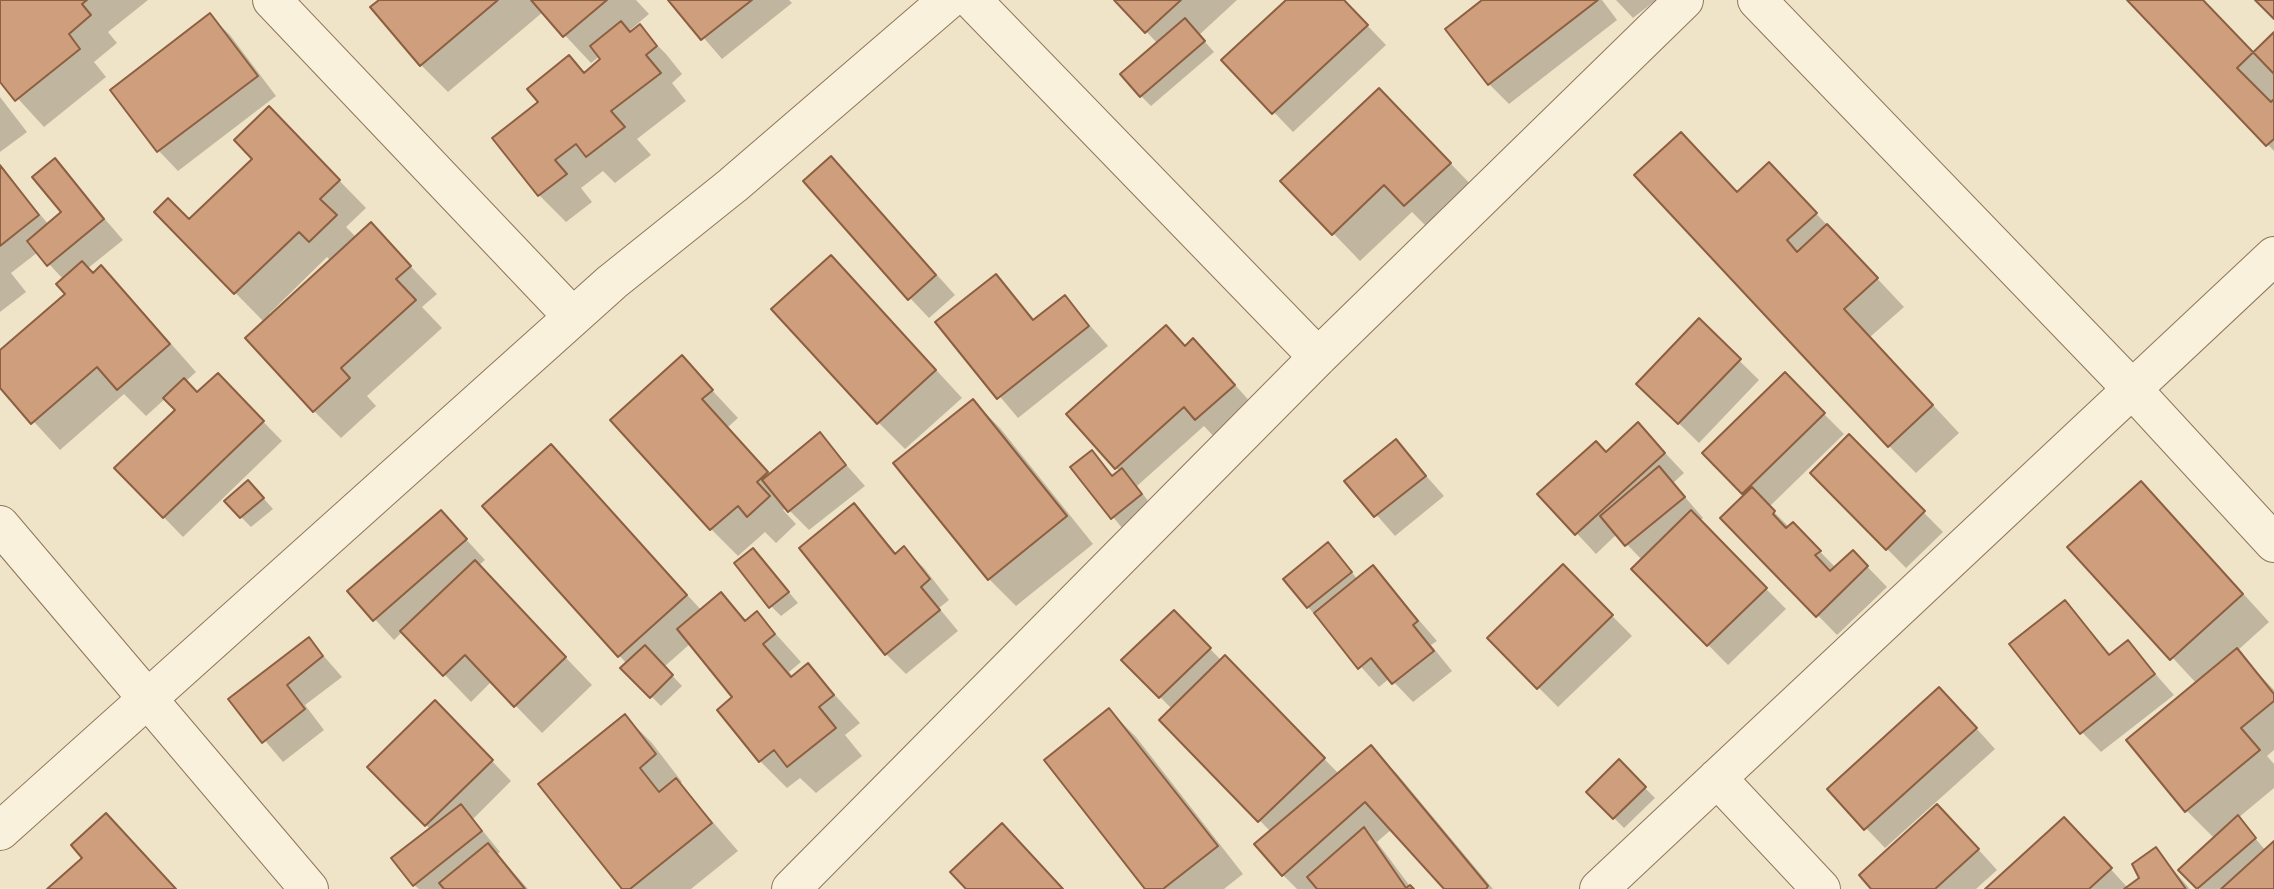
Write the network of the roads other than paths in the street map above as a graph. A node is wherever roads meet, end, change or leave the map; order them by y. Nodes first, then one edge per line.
1 (272, 0) edge
2 (948, 0) edge
3 (972, 0) edge
4 (1684, 0) edge
5 (1757, 0) edge
6 (2274, 256) edge
7 (573, 317) junction
8 (1318, 357) junction
9 (2134, 391) junction
10 (0, 525) edge
11 (2274, 542) edge
12 (148, 699) junction
13 (1717, 778) junction
14 (0, 831) edge
15 (309, 889) edge
16 (791, 889) edge
17 (1599, 889) edge
18 (1821, 889) edge

1 - 7 street
2 - 7 street
3 - 8 street
4 - 8 street
5 - 9 street
6 - 9 street
7 - 12 street
8 - 16 street
9 - 11 street
9 - 13 street
10 - 12 street
12 - 14 street
12 - 15 street
13 - 17 street
13 - 18 street

